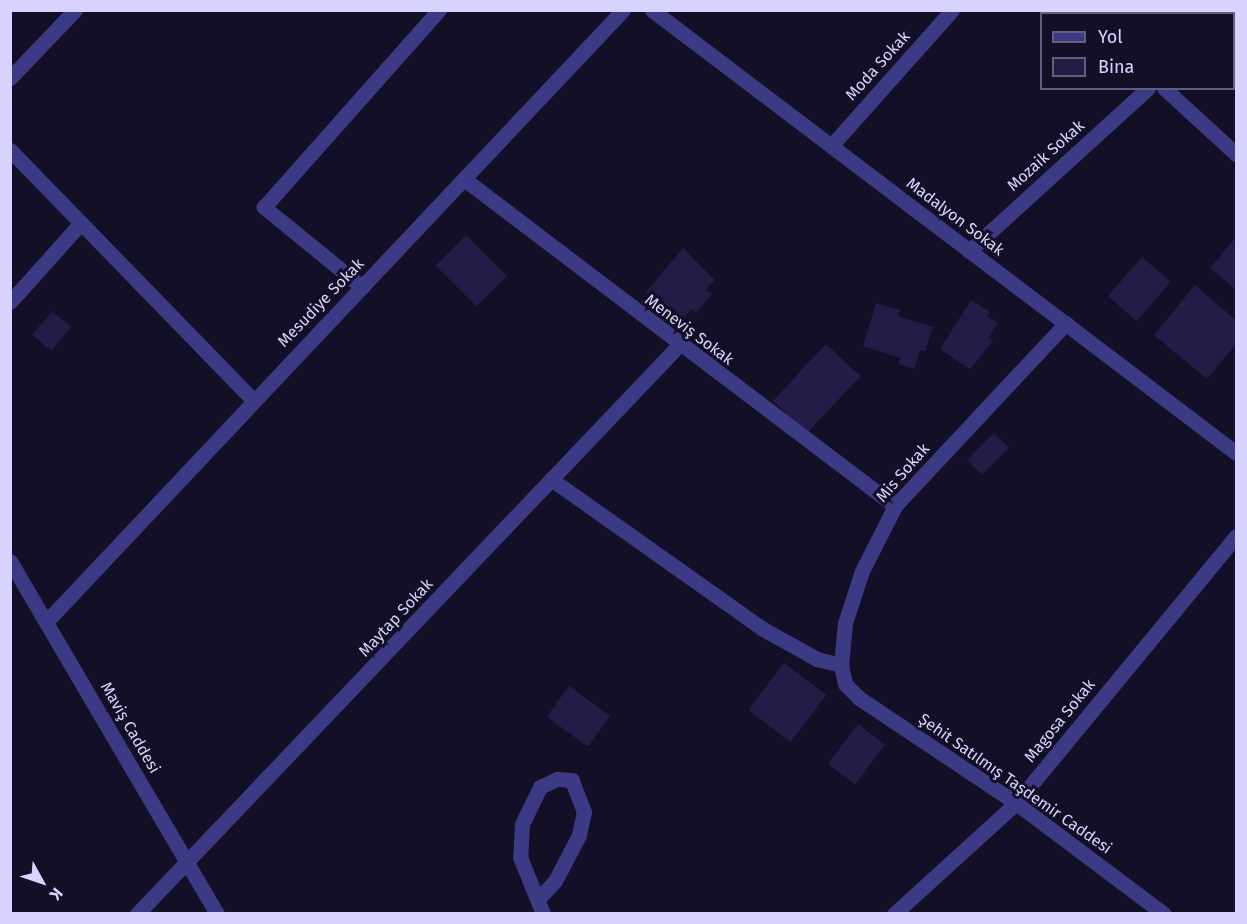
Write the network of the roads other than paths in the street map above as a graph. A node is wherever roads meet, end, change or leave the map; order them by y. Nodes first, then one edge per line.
1 (75, 10) edge
2 (439, 10) edge
3 (623, 10) edge
4 (652, 10) edge
5 (952, 10) edge
6 (10, 78) edge
7 (1146, 90) edge
8 (1166, 90) edge
9 (831, 146) junction
10 (10, 150) edge
11 (1236, 154) edge
12 (464, 179) junction
13 (81, 223) junction
14 (969, 251) junction
15 (362, 287) junction
16 (10, 302) edge
17 (1066, 324) junction
18 (679, 345) junction
19 (253, 400) junction
20 (1236, 453) edge
21 (551, 479) junction
22 (895, 506) junction
23 (1236, 536) edge
24 (10, 561) edge
25 (46, 622) junction
26 (841, 665) junction
27 (845, 684) joint
28 (1016, 803) junction
29 (188, 863) junction
30 (540, 897) junction
31 (137, 914) edge
32 (217, 914) edge
33 (543, 914) edge
34 (894, 914) edge
35 (1164, 914) edge

1 - 6 street
2 - 15 street
3 - 12 street, Mesudiye Sokak
4 - 9 street, Madalyon Sokak
5 - 9 street, Moda Sokak
7 - 14 street, Mozaik Sokak
8 - 11 street
9 - 14 street, Madalyon Sokak
10 - 13 street
12 - 15 street, Mesudiye Sokak
12 - 18 street, Meneviş Sokak
13 - 16 street
13 - 19 street
14 - 17 street, Madalyon Sokak
15 - 19 street, Mesudiye Sokak
17 - 20 street, Madalyon Sokak
17 - 22 street, Mis Sokak
18 - 21 street, Maytap Sokak
18 - 22 street, Meneviş Sokak
19 - 25 street, Mesudiye Sokak
21 - 26 street
21 - 29 street, Maytap Sokak
22 - 26 street, Mis Sokak
23 - 28 street, Magosa Sokak
24 - 25 street, Maviş Caddesi
25 - 29 street, Maviş Caddesi
26 - 27 street, Mis Sokak
27 - 28 street, Şehit Satılmış Taşdemir Caddesi
28 - 34 street, Magosa Sokak
28 - 35 street, Şehit Satılmış Taşdemir Caddesi
29 - 31 street, Maytap Sokak
29 - 32 street, Maviş Caddesi
30 - 30 street
30 - 33 street

